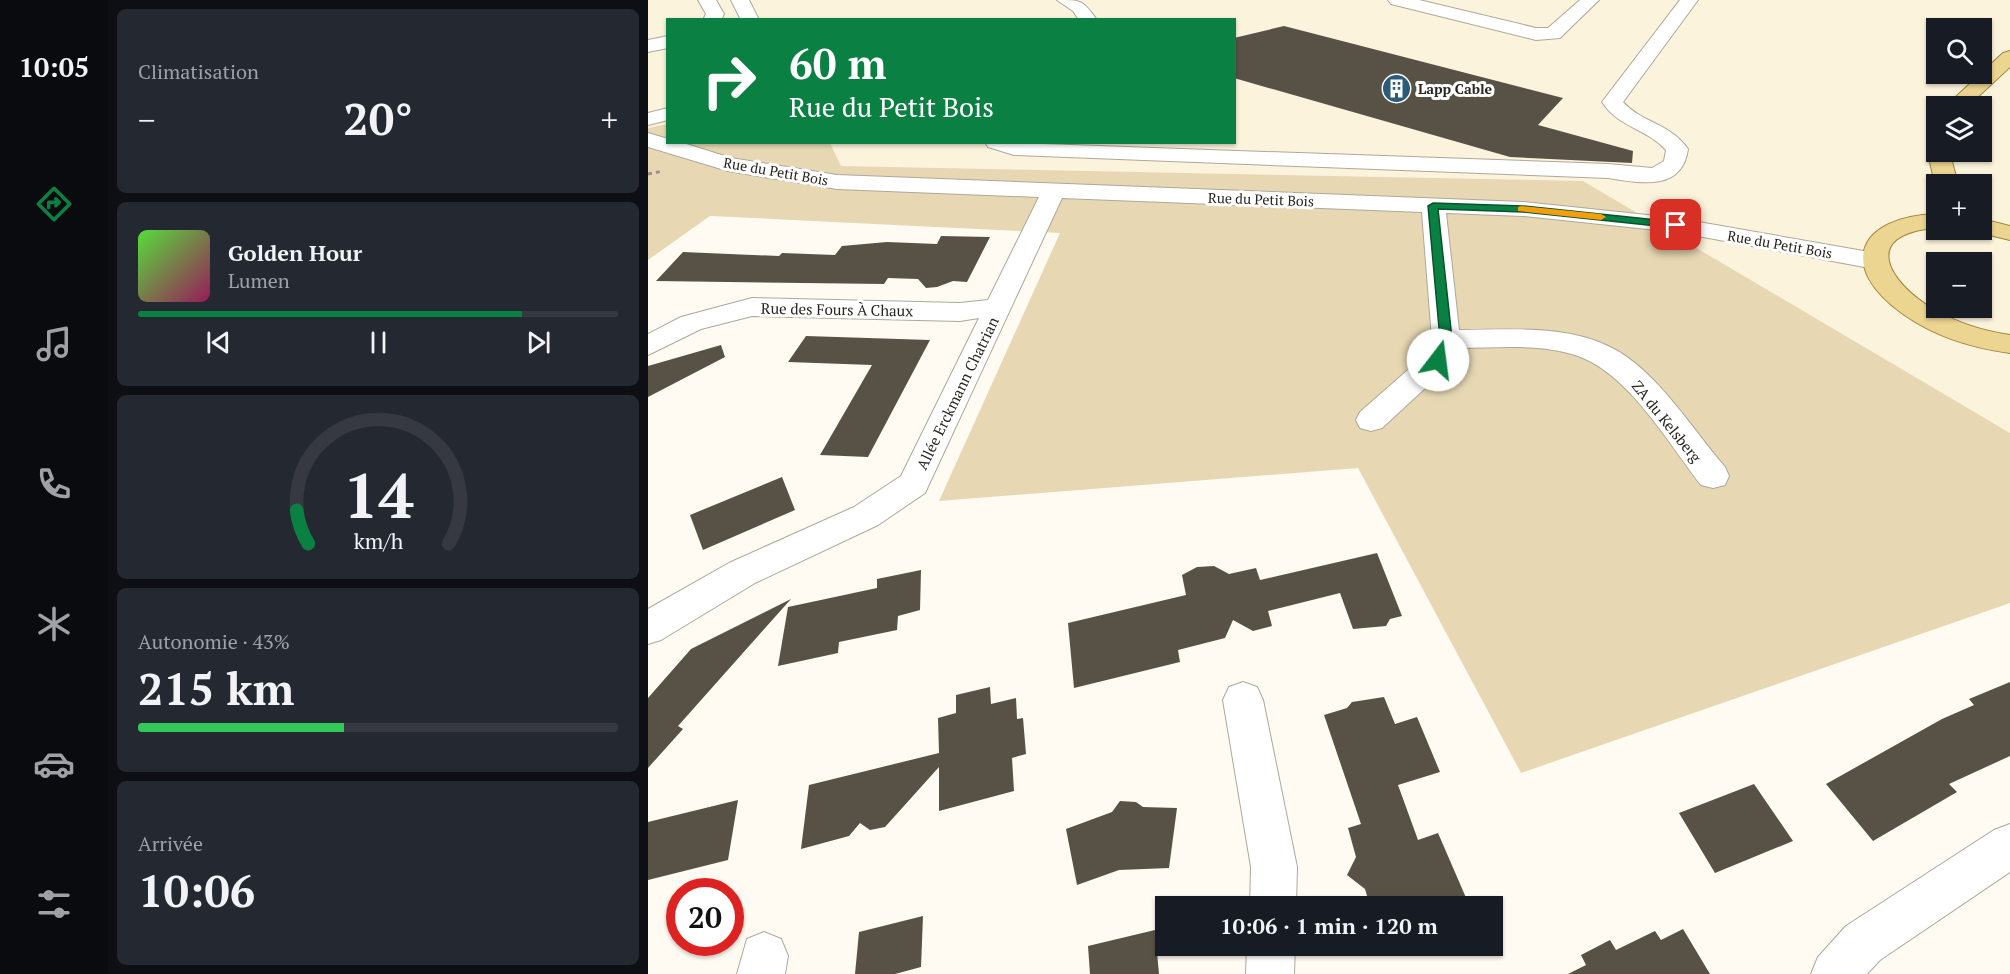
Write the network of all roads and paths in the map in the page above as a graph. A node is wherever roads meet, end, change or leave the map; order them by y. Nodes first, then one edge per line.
1 (707, 0) edge
2 (740, 0) edge
3 (1066, 0) edge
4 (1397, 0) edge
5 (1590, 0) edge
6 (1689, 0) edge
7 (713, 18) edge
8 (749, 18) edge
9 (1087, 18) edge
10 (666, 42) edge
11 (648, 46) edge
12 (2010, 57) edge
13 (1967, 96) edge
14 (666, 97) edge
15 (648, 101) edge
16 (666, 114) edge
17 (648, 119) edge
18 (648, 140) edge
19 (1002, 144) edge
20 (1053, 192) junction
21 (1433, 206) junction
22 (1926, 222) edge
23 (1992, 228) edge
24 (2010, 233) edge
25 (1875, 261) junction
26 (998, 307) junction
27 (1446, 339) junction
28 (2010, 344) edge
29 (648, 346) edge
30 (1371, 420) dead end
31 (1713, 476) dead end
32 (653, 620) edge
33 (1243, 700) dead end
34 (2010, 846) edge
35 (1273, 896) edge
36 (1271, 956) edge
37 (1270, 974) edge
38 (1834, 974) edge

1 - 7 street
2 - 8 street
3 - 9 street
4 - 5 street
6 - 19 street
10 - 11 street
12 - 13 main road
14 - 15 street
16 - 17 street
18 - 20 street, Rue du Petit Bois
20 - 21 street, Rue du Petit Bois
20 - 26 street, Allée Erckmann Chatrian
21 - 25 street, Rue du Petit Bois
21 - 27 street
22 - 25 main road
23 - 24 main road
25 - 28 main road
26 - 29 street, Rue des Fours À Chaux
26 - 32 street, Allée Erckmann Chatrian
27 - 30 street
27 - 31 street, ZA du Kelsberg
33 - 35 street
34 - 38 street
36 - 37 street

